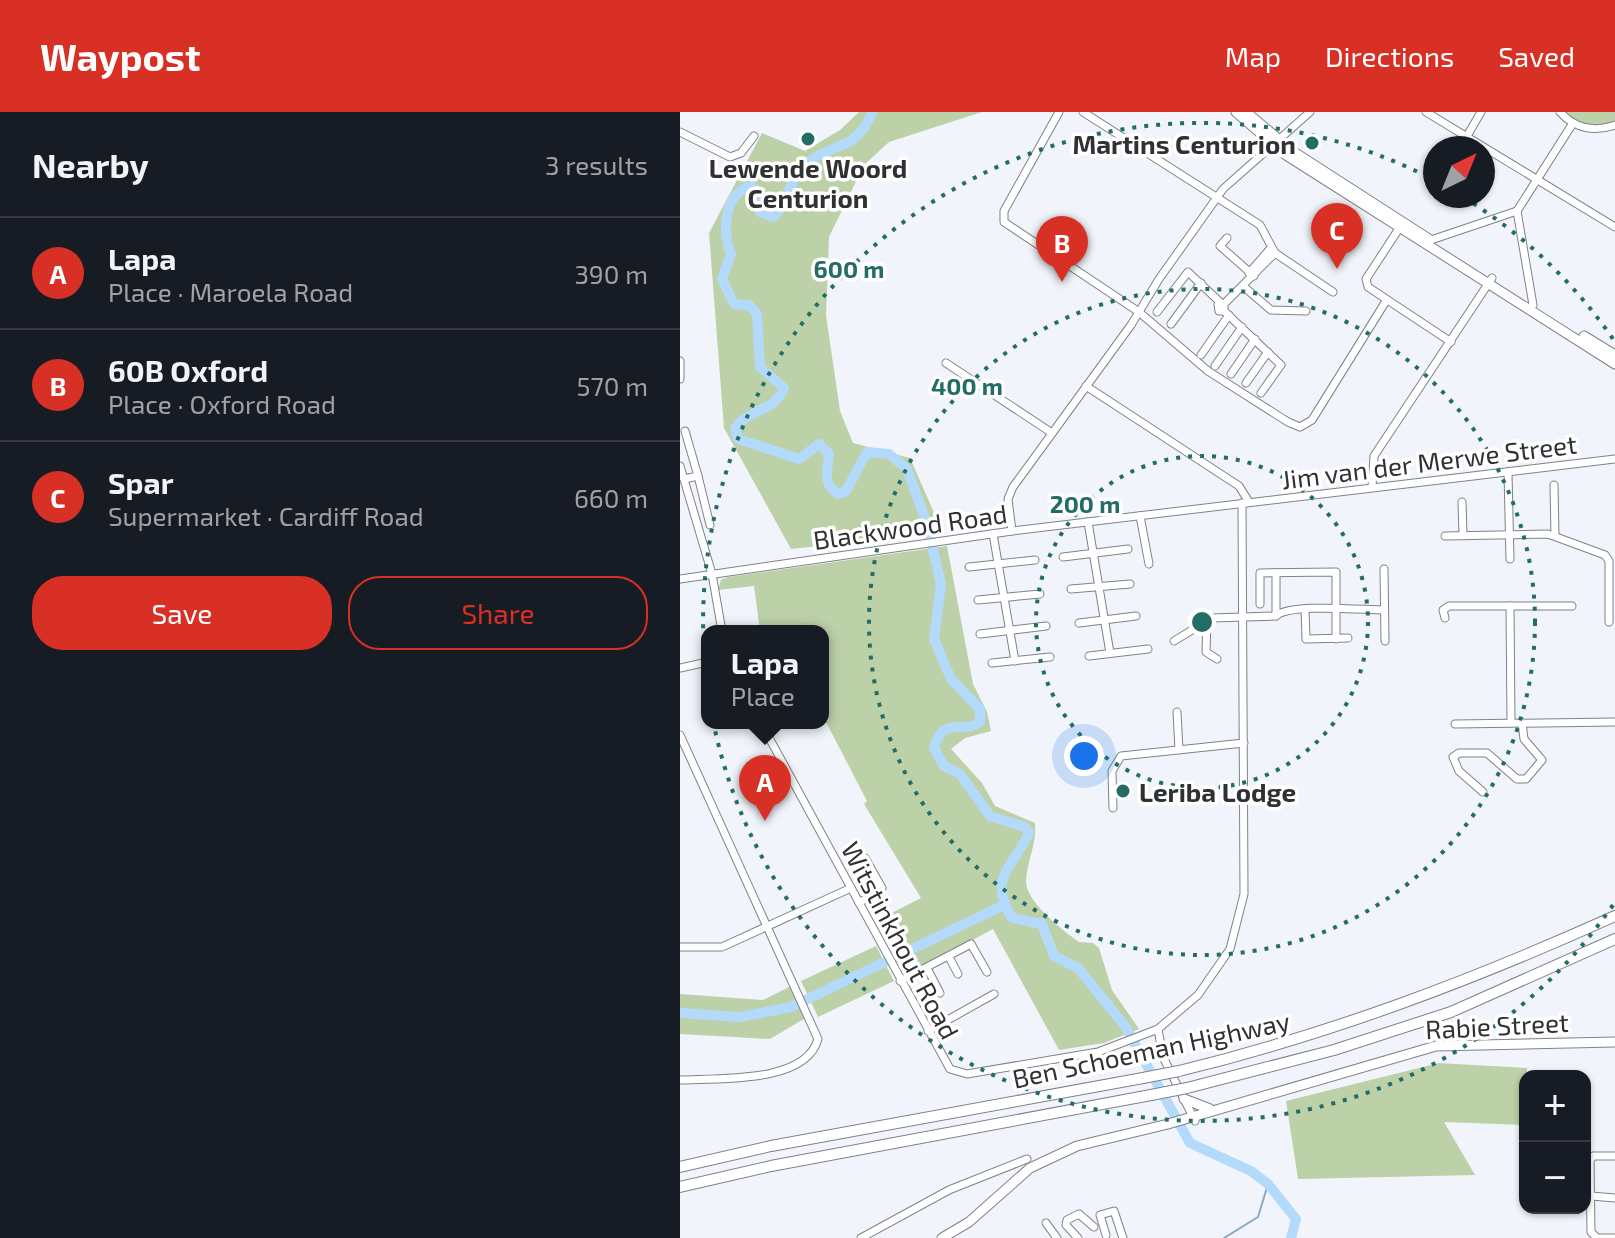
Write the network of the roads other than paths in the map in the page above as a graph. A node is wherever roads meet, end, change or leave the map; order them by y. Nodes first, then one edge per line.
1 (1059, 112) edge
2 (1083, 112) edge
3 (1236, 112) edge
4 (1246, 112) edge
5 (1310, 112) edge
6 (1426, 112) edge
7 (1481, 112) edge
8 (1560, 112) edge
9 (1573, 123) junction
10 (1615, 125) edge
11 (680, 132) edge
12 (754, 136) dead end
13 (1467, 136) joint
14 (1274, 141) junction
15 (1495, 153) edge
16 (1538, 179) junction
17 (1218, 196) junction
18 (1517, 211) junction
19 (1615, 216) edge
20 (1401, 225) junction
21 (1612, 225) edge
22 (1227, 238) dead end
23 (1428, 241) junction
24 (1272, 251) junction
25 (1249, 278) junction
26 (1490, 281) junction
27 (1201, 283) junction
28 (1333, 292) dead end
29 (1386, 301) junction
30 (1533, 305) junction
31 (1224, 308) junction
32 (1306, 311) dead end
33 (1139, 312) junction
34 (1157, 312) dead end
35 (1171, 324) dead end
36 (1242, 327) junction
37 (1255, 339) junction
38 (1451, 342) junction
39 (1268, 352) junction
40 (1201, 355) dead end
41 (1615, 355) edge
42 (680, 361) edge
43 (946, 363) dead end
44 (1615, 364) edge
45 (1215, 366) dead end
46 (1231, 374) dead end
47 (680, 379) edge
48 (1246, 383) dead end
49 (1086, 386) junction
50 (1261, 393) dead end
51 (685, 431) dead end
52 (1052, 433) junction
53 (1615, 459) edge
54 (680, 469) edge
55 (1508, 472) junction
56 (698, 476) junction
57 (684, 479) junction
58 (1554, 485) dead end
59 (1372, 487) junction
60 (1245, 502) junction
61 (1462, 502) dead end
62 (1140, 516) junction
63 (1088, 522) junction
64 (710, 525) dead end
65 (1012, 531) junction
66 (993, 534) junction
67 (1510, 534) junction
68 (1463, 535) junction
69 (1445, 536) dead end
70 (1555, 536) junction
71 (1128, 549) dead end
72 (1094, 553) junction
73 (1063, 557) dead end
74 (1510, 559) dead end
75 (1035, 560) dead end
76 (998, 564) junction
77 (1149, 564) dead end
78 (969, 567) dead end
79 (1384, 569) dead end
80 (1276, 573) junction
81 (712, 574) junction
82 (680, 579) edge
83 (1130, 584) dead end
84 (1098, 586) junction
85 (1071, 589) dead end
86 (1040, 594) dead end
87 (1003, 598) junction
88 (978, 600) dead end
89 (1260, 604) dead end
90 (1510, 606) junction
91 (1572, 606) dead end
92 (1305, 609) junction
93 (1336, 610) junction
94 (1384, 610) junction
95 (1136, 616) dead end
96 (1276, 616) junction
97 (1242, 617) junction
98 (1445, 618) dead end
99 (1104, 620) junction
100 (1207, 620) junction
101 (1609, 622) dead end
102 (1079, 623) dead end
103 (721, 625) edge
104 (1046, 626) dead end
105 (1009, 629) junction
106 (980, 634) dead end
107 (1348, 638) dead end
108 (1336, 639) junction
109 (1174, 641) dead end
110 (1385, 641) dead end
111 (1148, 649) dead end
112 (1110, 653) junction
113 (1089, 656) dead end
114 (1050, 657) dead end
115 (1217, 659) dead end
116 (1015, 661) junction
117 (701, 663) edge
118 (992, 663) dead end
119 (680, 668) edge
120 (1177, 712) dead end
121 (1615, 722) edge
122 (1511, 723) junction
123 (1522, 723) junction
124 (1455, 724) dead end
125 (764, 729) edge
126 (680, 735) edge
127 (1244, 743) junction
128 (1179, 750) junction
129 (1483, 792) dead end
130 (1113, 808) dead end
131 (865, 858) dead end
132 (851, 888) junction
133 (859, 903) junction
134 (1615, 916) edge
135 (769, 926) junction
136 (1615, 939) edge
137 (680, 947) edge
138 (949, 957) junction
139 (927, 968) junction
140 (987, 972) dead end
141 (958, 974) dead end
142 (900, 980) junction
143 (940, 993) dead end
144 (994, 994) dead end
145 (1158, 1029) junction
146 (928, 1031) junction
147 (1615, 1042) edge
148 (680, 1080) edge
149 (1290, 1088) junction
150 (1185, 1093) junction
151 (1220, 1108) junction
152 (1190, 1120) junction
153 (1169, 1127) junction
154 (1615, 1156) edge
155 (1591, 1158) edge
156 (1027, 1159) dead end
157 (680, 1167) edge
158 (680, 1187) edge
159 (1591, 1196) joint
160 (1615, 1198) edge
161 (1046, 1223) dead end
162 (1094, 1227) dead end
163 (1106, 1235) dead end
164 (861, 1238) edge
165 (942, 1238) edge
166 (952, 1238) edge
167 (1057, 1238) edge
168 (1078, 1238) edge
169 (1123, 1238) edge
170 (1615, 1238) edge

1 - 33 street
2 - 17 street
3 - 14 main road
4 - 14 main road
5 - 14 street
6 - 13 street
7 - 13 street
8 - 9 street
9 - 10 street
9 - 16 street
11 - 12 street
14 - 17 street
14 - 20 main road
15 - 16 street
16 - 18 street
16 - 21 street
17 - 24 street
17 - 33 street
18 - 23 street
18 - 30 street
19 - 21 street
20 - 23 main road
20 - 29 street
22 - 25 street
23 - 26 main road
24 - 25 street
24 - 28 street
25 - 31 street
25 - 32 street
26 - 30 main road
26 - 38 street
26 - 44 main road
27 - 31 street
27 - 34 street
27 - 35 street
29 - 33 street
29 - 38 street
30 - 41 main road
31 - 36 street
31 - 40 street
33 - 49 street
36 - 37 street
36 - 45 street
37 - 39 street
37 - 46 street
38 - 59 street
39 - 48 street
39 - 50 street
42 - 47 street
43 - 52 street
49 - 52 street
49 - 60 street, Jim van der Merwe Street
51 - 56 street
52 - 65 street
53 - 55 street, Jim van der Merwe Street
54 - 57 street
55 - 59 street, Jim van der Merwe Street
55 - 67 street
56 - 57 street
56 - 64 street
57 - 81 street
58 - 70 street
59 - 60 street, Jim van der Merwe Street
60 - 62 street, Blackwood Road
60 - 97 street, Witstinkhout Road
61 - 68 street
62 - 63 street, Blackwood Road
62 - 77 street
63 - 65 street, Blackwood Road
63 - 72 street
65 - 66 street, Blackwood Road
66 - 76 street
66 - 81 street, Blackwood Road
67 - 68 street
67 - 70 street
67 - 74 street
68 - 69 street
70 - 101 street
71 - 72 street
72 - 73 street
72 - 84 street
75 - 76 street
76 - 78 street
76 - 87 street
79 - 94 street
80 - 89 street
80 - 93 street
80 - 96 street
81 - 82 street, Blackwood Road
81 - 103 street
83 - 84 street
84 - 85 street
84 - 99 street
86 - 87 street
87 - 88 street
87 - 105 street
90 - 91 street
90 - 98 street
90 - 122 street
92 - 93 street
92 - 96 street
92 - 108 street
93 - 94 street
93 - 108 street
94 - 110 street
95 - 99 street
96 - 97 street
97 - 100 street
97 - 127 street, Witstinkhout Road
99 - 102 street
99 - 112 street
100 - 109 street
100 - 115 street
104 - 105 street
105 - 106 street
105 - 116 street
107 - 108 street
111 - 112 street
112 - 113 street
114 - 116 street
116 - 118 street
117 - 119 street
120 - 128 street
121 - 123 street
122 - 123 street
122 - 124 street
123 - 129 street
125 - 132 street, Witstinkhout Road
126 - 135 street
127 - 128 street
127 - 145 street, Witstinkhout Road
128 - 130 street
131 - 133 street
132 - 133 street, Witstinkhout Road
132 - 135 street
133 - 142 street, Witstinkhout Road
134 - 157 highway, Ben Schoeman Highway, bridge
135 - 137 street
135 - 148 street
136 - 150 highway, Ben Schoeman Highway
138 - 139 street
138 - 140 street
138 - 141 street
139 - 142 street
139 - 143 street
142 - 146 street, Witstinkhout Road
144 - 146 street
145 - 146 street, Witstinkhout Road
145 - 150 street
147 - 149 main road, Rabie Street
149 - 151 main road, Rabie Street
149 - 152 main road, Rabie Street
150 - 151 main road
150 - 152 street
150 - 158 highway, Ben Schoeman Highway, bridge
151 - 152 main road, Rabie Street
152 - 153 main road
153 - 165 main road
153 - 166 main road
154 - 155 street
156 - 164 street
159 - 160 street
159 - 170 street
161 - 167 street
162 - 168 street
163 - 169 street

